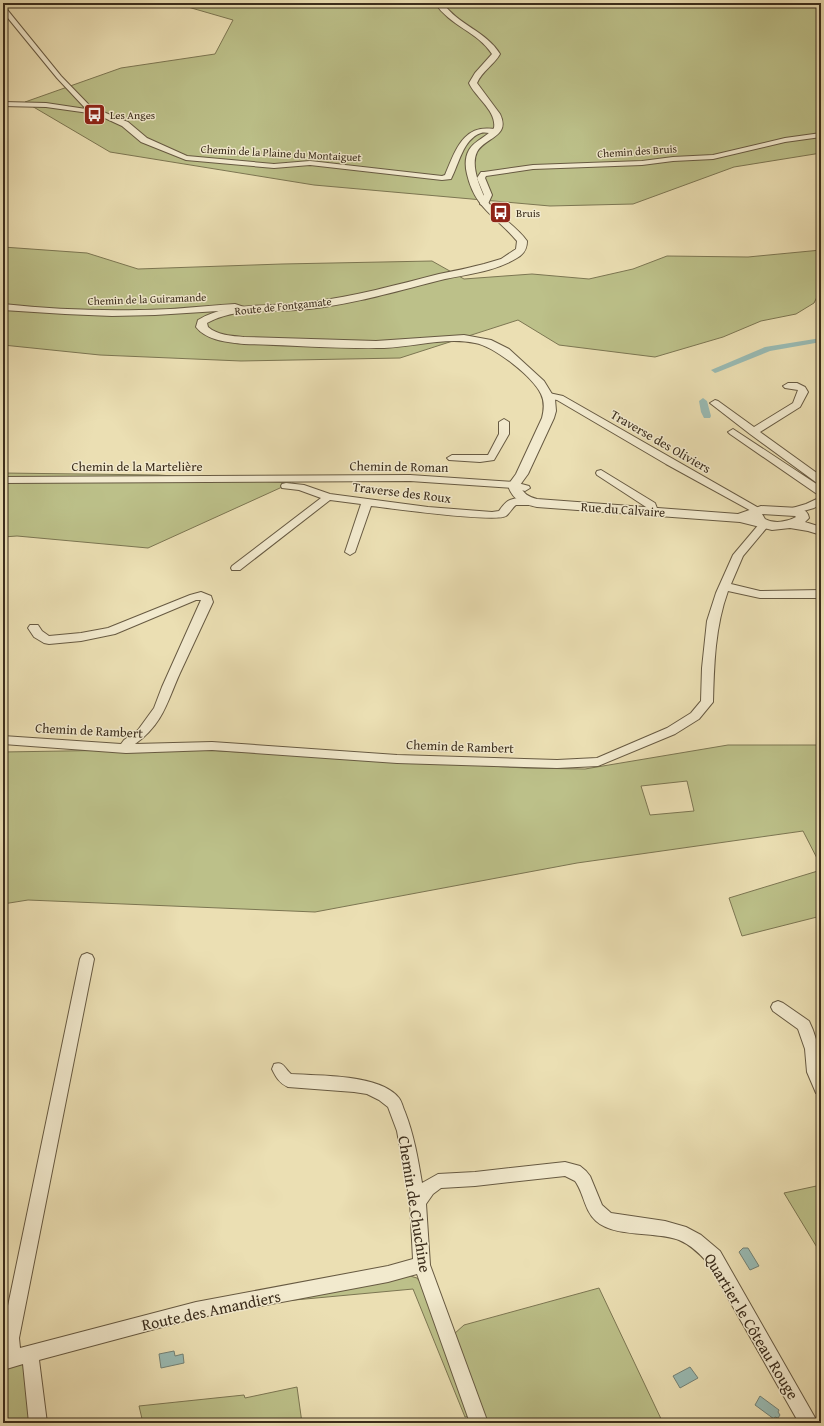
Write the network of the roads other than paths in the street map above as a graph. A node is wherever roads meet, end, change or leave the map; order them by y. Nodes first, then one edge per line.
1 (439, 3) edge
2 (3, 8) edge
3 (3, 104) edge
4 (96, 111) junction
5 (495, 132) junction
6 (821, 135) edge
7 (484, 204) junction
8 (3, 307) edge
9 (197, 309) junction
10 (244, 310) junction
11 (207, 318) junction
12 (788, 386) dead end
13 (549, 396) junction
14 (715, 403) dead end
15 (504, 422) dead end
16 (734, 432) dead end
17 (753, 432) junction
18 (452, 458) dead end
19 (601, 473) dead end
20 (3, 480) edge
21 (271, 480) junction
22 (821, 481) edge
23 (520, 486) junction
24 (821, 492) edge
25 (328, 497) junction
26 (821, 500) edge
27 (367, 502) junction
28 (530, 502) junction
29 (566, 504) junction
30 (653, 511) junction
31 (760, 518) junction
32 (807, 518) edge
33 (350, 552) dead end
34 (236, 568) dead end
35 (726, 586) junction
36 (821, 594) edge
37 (34, 628) dead end
38 (142, 733) junction
39 (3, 740) edge
40 (150, 748) junction
41 (126, 749) junction
42 (87, 959) dead end
43 (778, 1007) dead end
44 (280, 1068) dead end
45 (821, 1088) edge
46 (418, 1202) junction
47 (422, 1266) junction
48 (30, 1354) junction
49 (7, 1360) edge
50 (38, 1423) edge
51 (479, 1423) edge
52 (809, 1423) edge

1 - 5 street
2 - 4 street, Chemin de la Plaine du Montaiguet
3 - 4 street
4 - 5 street, Chemin de la Plaine du Montaiguet
5 - 7 street, Route de Fontgamate
6 - 7 street, Chemin des Bruis
7 - 10 street, Route de Fontgamate
8 - 9 street, Chemin de la Guiramande
9 - 10 street, Chemin de la Guiramande
9 - 11 street
10 - 11 street, Route de Fontgamate
11 - 13 street
12 - 17 street
13 - 23 street
13 - 31 street, Traverse des Oliviers
14 - 17 street
15 - 18 street
16 - 24 street
17 - 22 street
19 - 30 street
20 - 21 street, Chemin de la Martelière
21 - 23 street, Chemin de Roman
21 - 25 street, Traverse des Roux
23 - 28 street
23 - 29 street
25 - 27 street, Traverse des Roux
25 - 34 street
26 - 32 street
27 - 28 street, Traverse des Roux
27 - 33 street
28 - 29 street, Rue du Calvaire
29 - 30 street, Rue du Calvaire
30 - 31 street, Rue du Calvaire
31 - 32 street
31 - 32 street
31 - 35 street, Chemin de Rambert
35 - 36 street
35 - 40 street, Chemin de Rambert
37 - 38 street
38 - 40 street
38 - 41 street
39 - 41 street, Chemin de Rambert
40 - 41 street, Chemin de Rambert
42 - 49 street
43 - 45 street
44 - 46 street, Chemin de Chuchine
46 - 47 street, Chemin de Chuchine
46 - 52 street, Quartier le Côteau Rouge
47 - 48 street, Route des Amandiers
47 - 51 street, Chemin de Chuchine
48 - 49 street, Route des Amandiers
48 - 50 street

